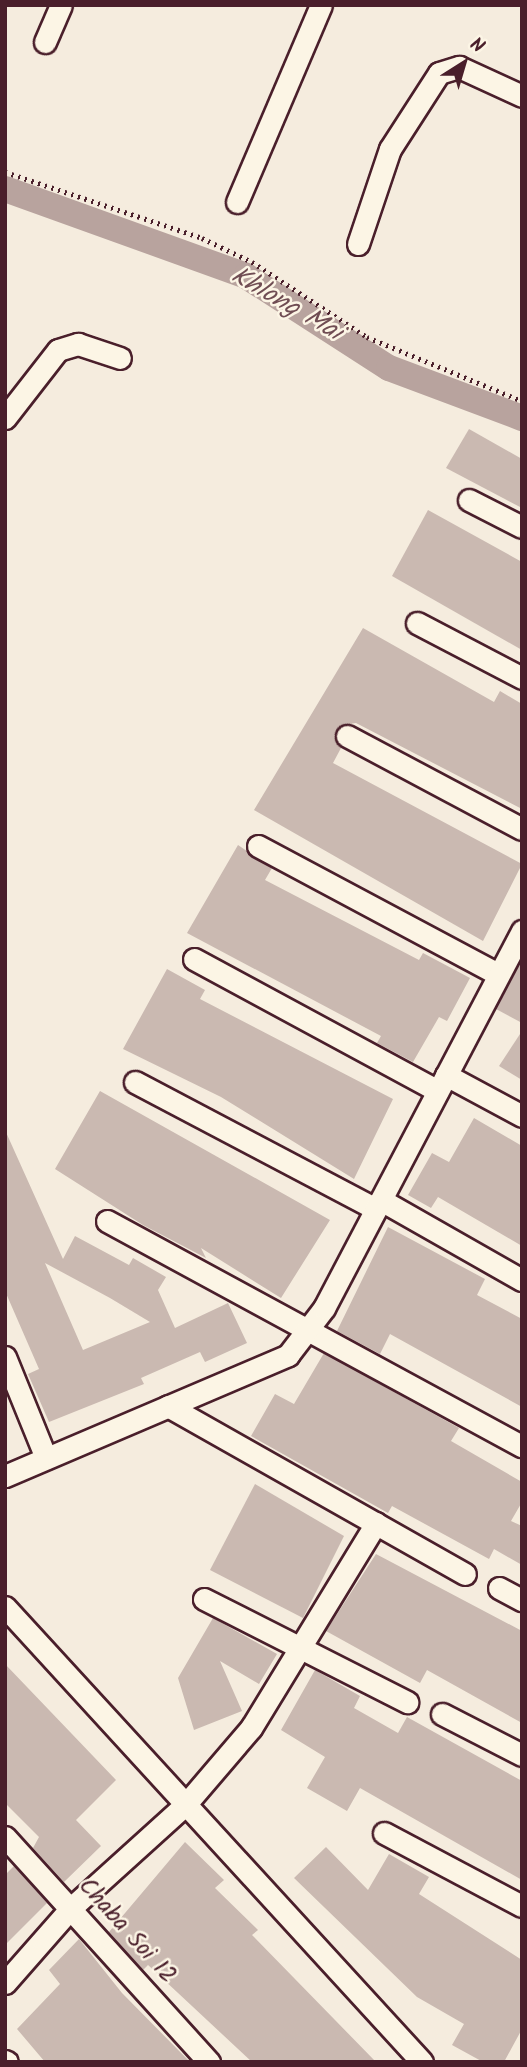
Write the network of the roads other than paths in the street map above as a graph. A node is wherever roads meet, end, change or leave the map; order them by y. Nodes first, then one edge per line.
1 (61, 5) edge
2 (321, 5) edge
3 (45, 42) dead end
4 (522, 96) edge
5 (237, 202) dead end
6 (358, 244) dead end
7 (120, 358) dead end
8 (5, 418) edge
9 (470, 500) dead end
10 (522, 527) edge
11 (417, 622) dead end
12 (522, 678) edge
13 (347, 736) dead end
14 (522, 829) edge
15 (258, 846) dead end
16 (519, 945) edge
17 (194, 959) dead end
18 (498, 974) junction
19 (135, 1082) dead end
20 (442, 1083) junction
21 (522, 1116) edge
22 (378, 1205) junction
23 (107, 1221) dead end
24 (522, 1280) edge
25 (308, 1333) junction
26 (5, 1357) edge
27 (168, 1406) junction
28 (522, 1446) edge
29 (46, 1458) junction
30 (5, 1476) edge
31 (376, 1523) junction
32 (465, 1574) dead end
33 (499, 1588) dead end
34 (204, 1599) dead end
35 (522, 1600) edge
36 (5, 1607) edge
37 (304, 1646) junction
38 (407, 1702) dead end
39 (442, 1714) dead end
40 (522, 1755) edge
41 (186, 1804) junction
42 (383, 1833) dead end
43 (5, 1837) edge
44 (522, 1906) edge
45 (71, 1908) junction
46 (5, 1983) edge
47 (209, 2062) edge
48 (422, 2062) edge

1 - 3 street
2 - 5 street
4 - 6 street
7 - 8 street
9 - 10 street
11 - 12 street
13 - 14 street
15 - 18 street
16 - 18 street
17 - 20 street
18 - 20 street
19 - 22 street
20 - 21 street
20 - 22 street
22 - 24 street
22 - 25 street
23 - 25 street
25 - 27 street
25 - 28 street
26 - 29 street
27 - 29 street
27 - 31 street
29 - 30 street
31 - 32 street
31 - 37 street
33 - 35 street
34 - 37 street
36 - 41 street
37 - 38 street
37 - 41 street
39 - 40 street
41 - 45 street
41 - 48 street
42 - 44 street
43 - 45 street, Chaba Soi 12
45 - 46 street
45 - 47 street, Chaba Soi 12

